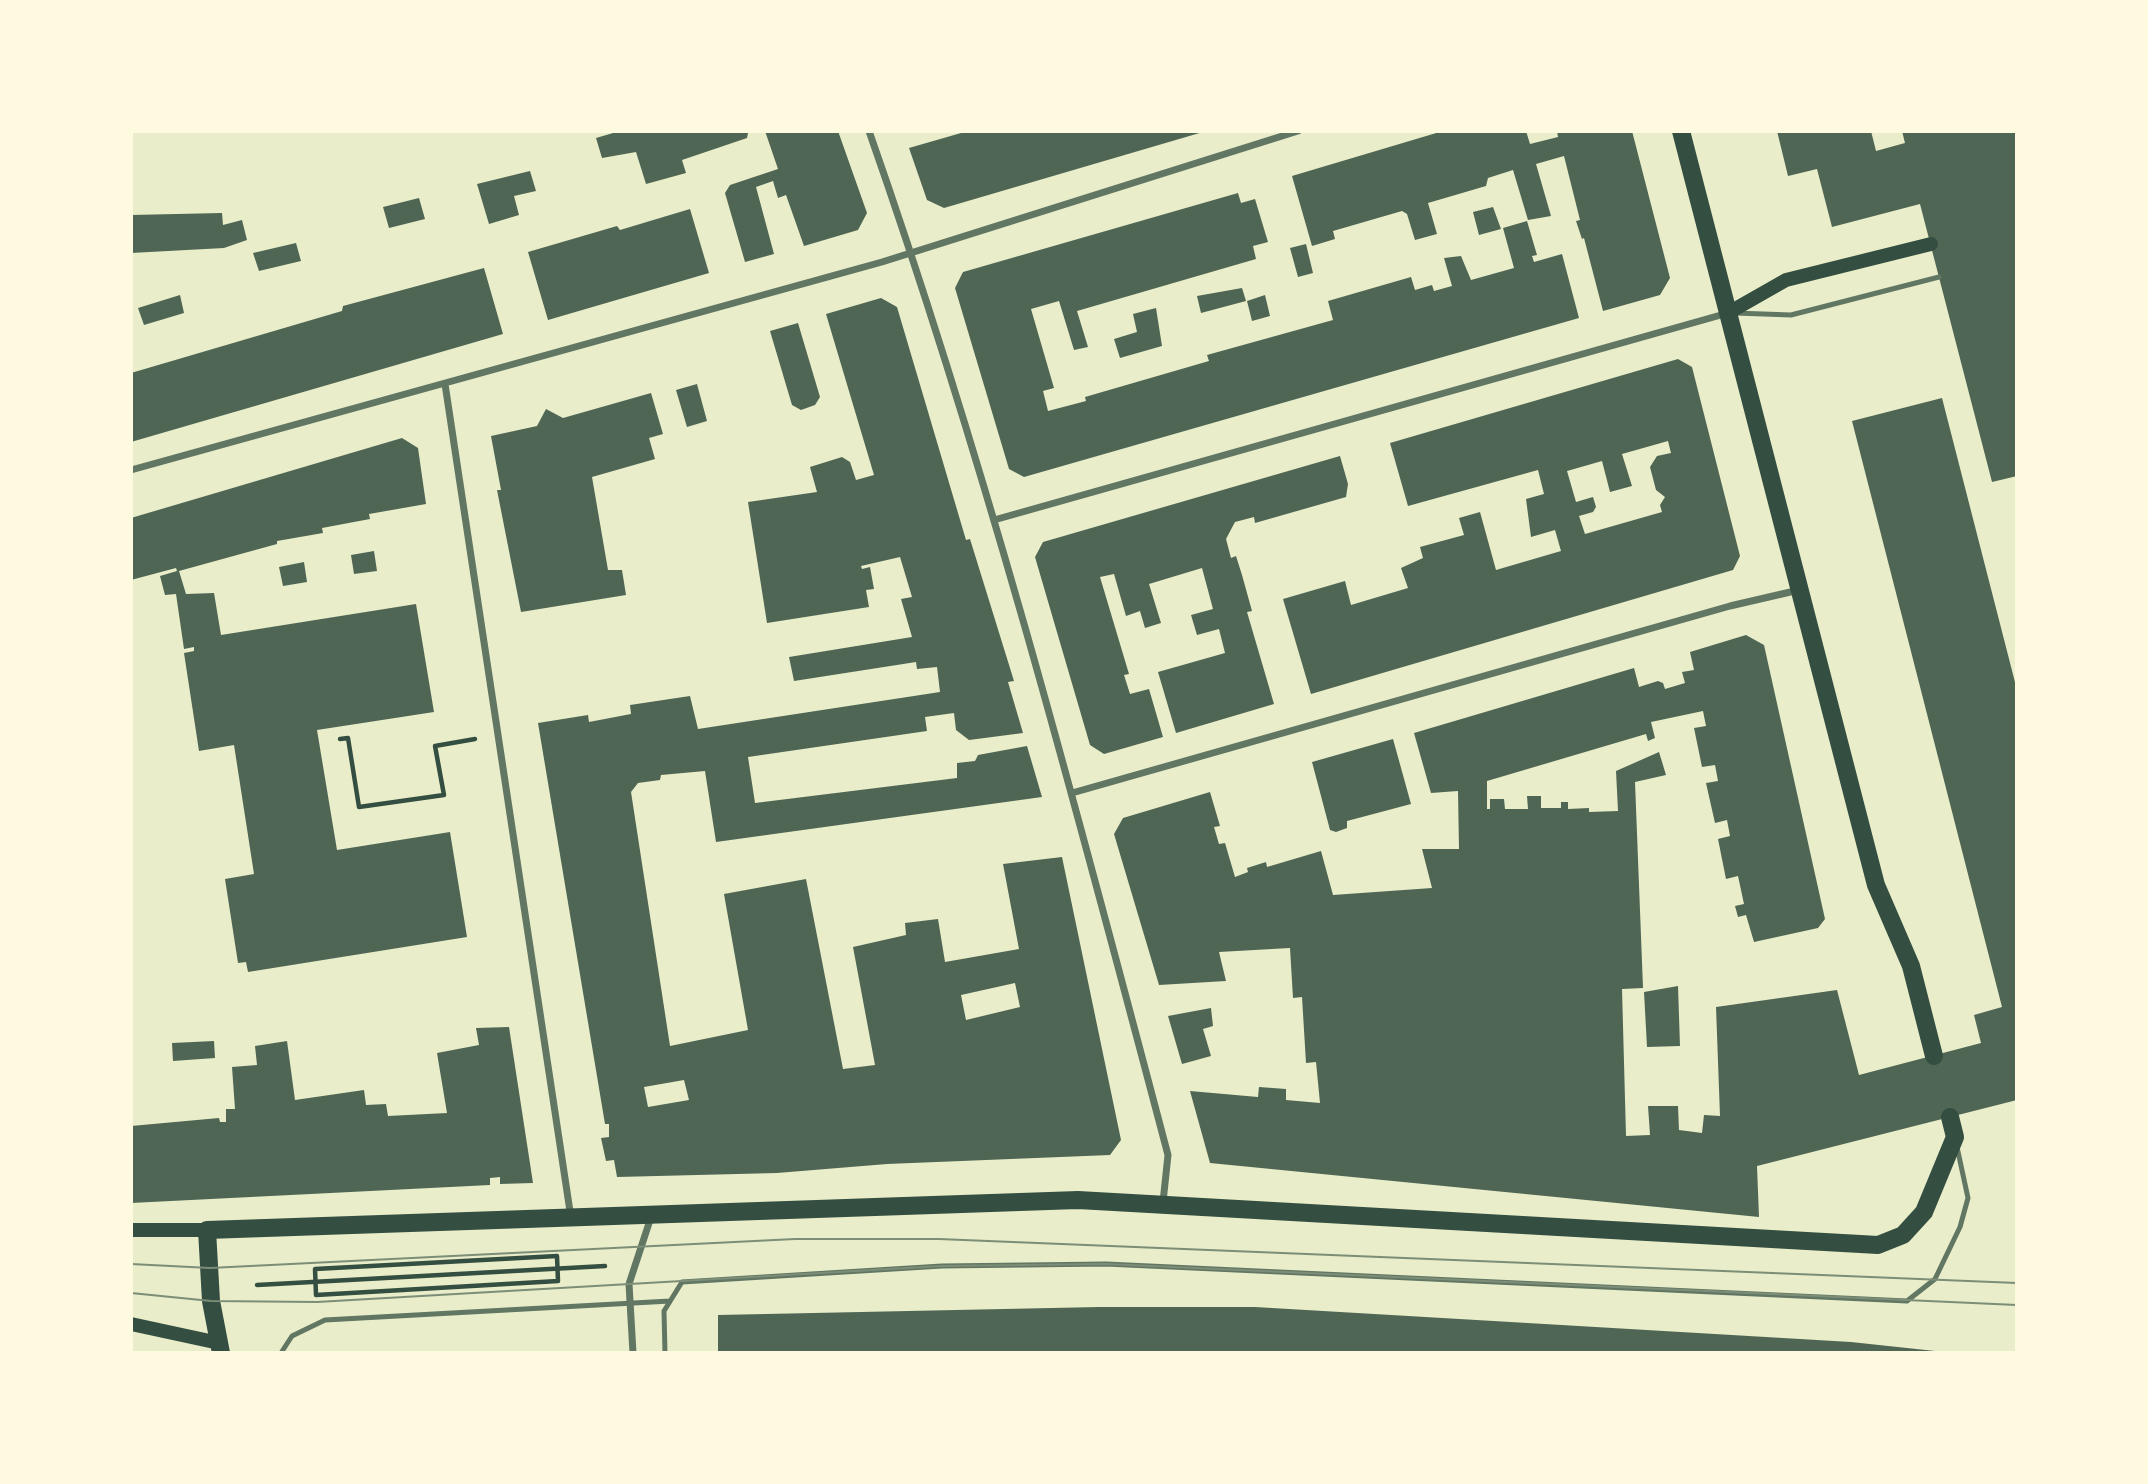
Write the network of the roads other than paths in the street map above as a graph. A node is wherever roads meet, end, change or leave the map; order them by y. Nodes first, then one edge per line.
1 (869, 131) edge
2 (1298, 131) edge
3 (1681, 131) edge
4 (1289, 133) edge
5 (1931, 244) dead end
6 (912, 252) junction
7 (1939, 277) dead end
8 (1728, 313) junction
9 (445, 384) junction
10 (131, 470) edge
11 (994, 520) junction
12 (1799, 590) junction
13 (1072, 793) junction
14 (1934, 1056) dead end
15 (1950, 1117) dead end
16 (1955, 1138) junction
17 (1163, 1203) junction
18 (652, 1213) junction
19 (571, 1218) junction
20 (131, 1230) edge
21 (207, 1230) junction
22 (670, 1301) junction
23 (631, 1303) junction
24 (131, 1324) edge
25 (220, 1348) edge
26 (281, 1353) edge
27 (633, 1353) edge
28 (665, 1353) edge

1 - 6 street
2 - 4 street
3 - 8 main road
4 - 6 street
5 - 8 main road
6 - 9 street
6 - 11 street
7 - 8 lane
8 - 11 street
8 - 12 main road
9 - 10 street
9 - 19 street
11 - 13 street
12 - 13 street
12 - 14 main road
13 - 17 street
15 - 16 main road
16 - 17 main road
16 - 22 lane
17 - 18 main road
18 - 19 main road
18 - 23 street
19 - 21 main road
20 - 21 main road
21 - 25 main road
22 - 23 lane
22 - 28 lane
23 - 26 lane
23 - 27 street
24 - 25 main road

